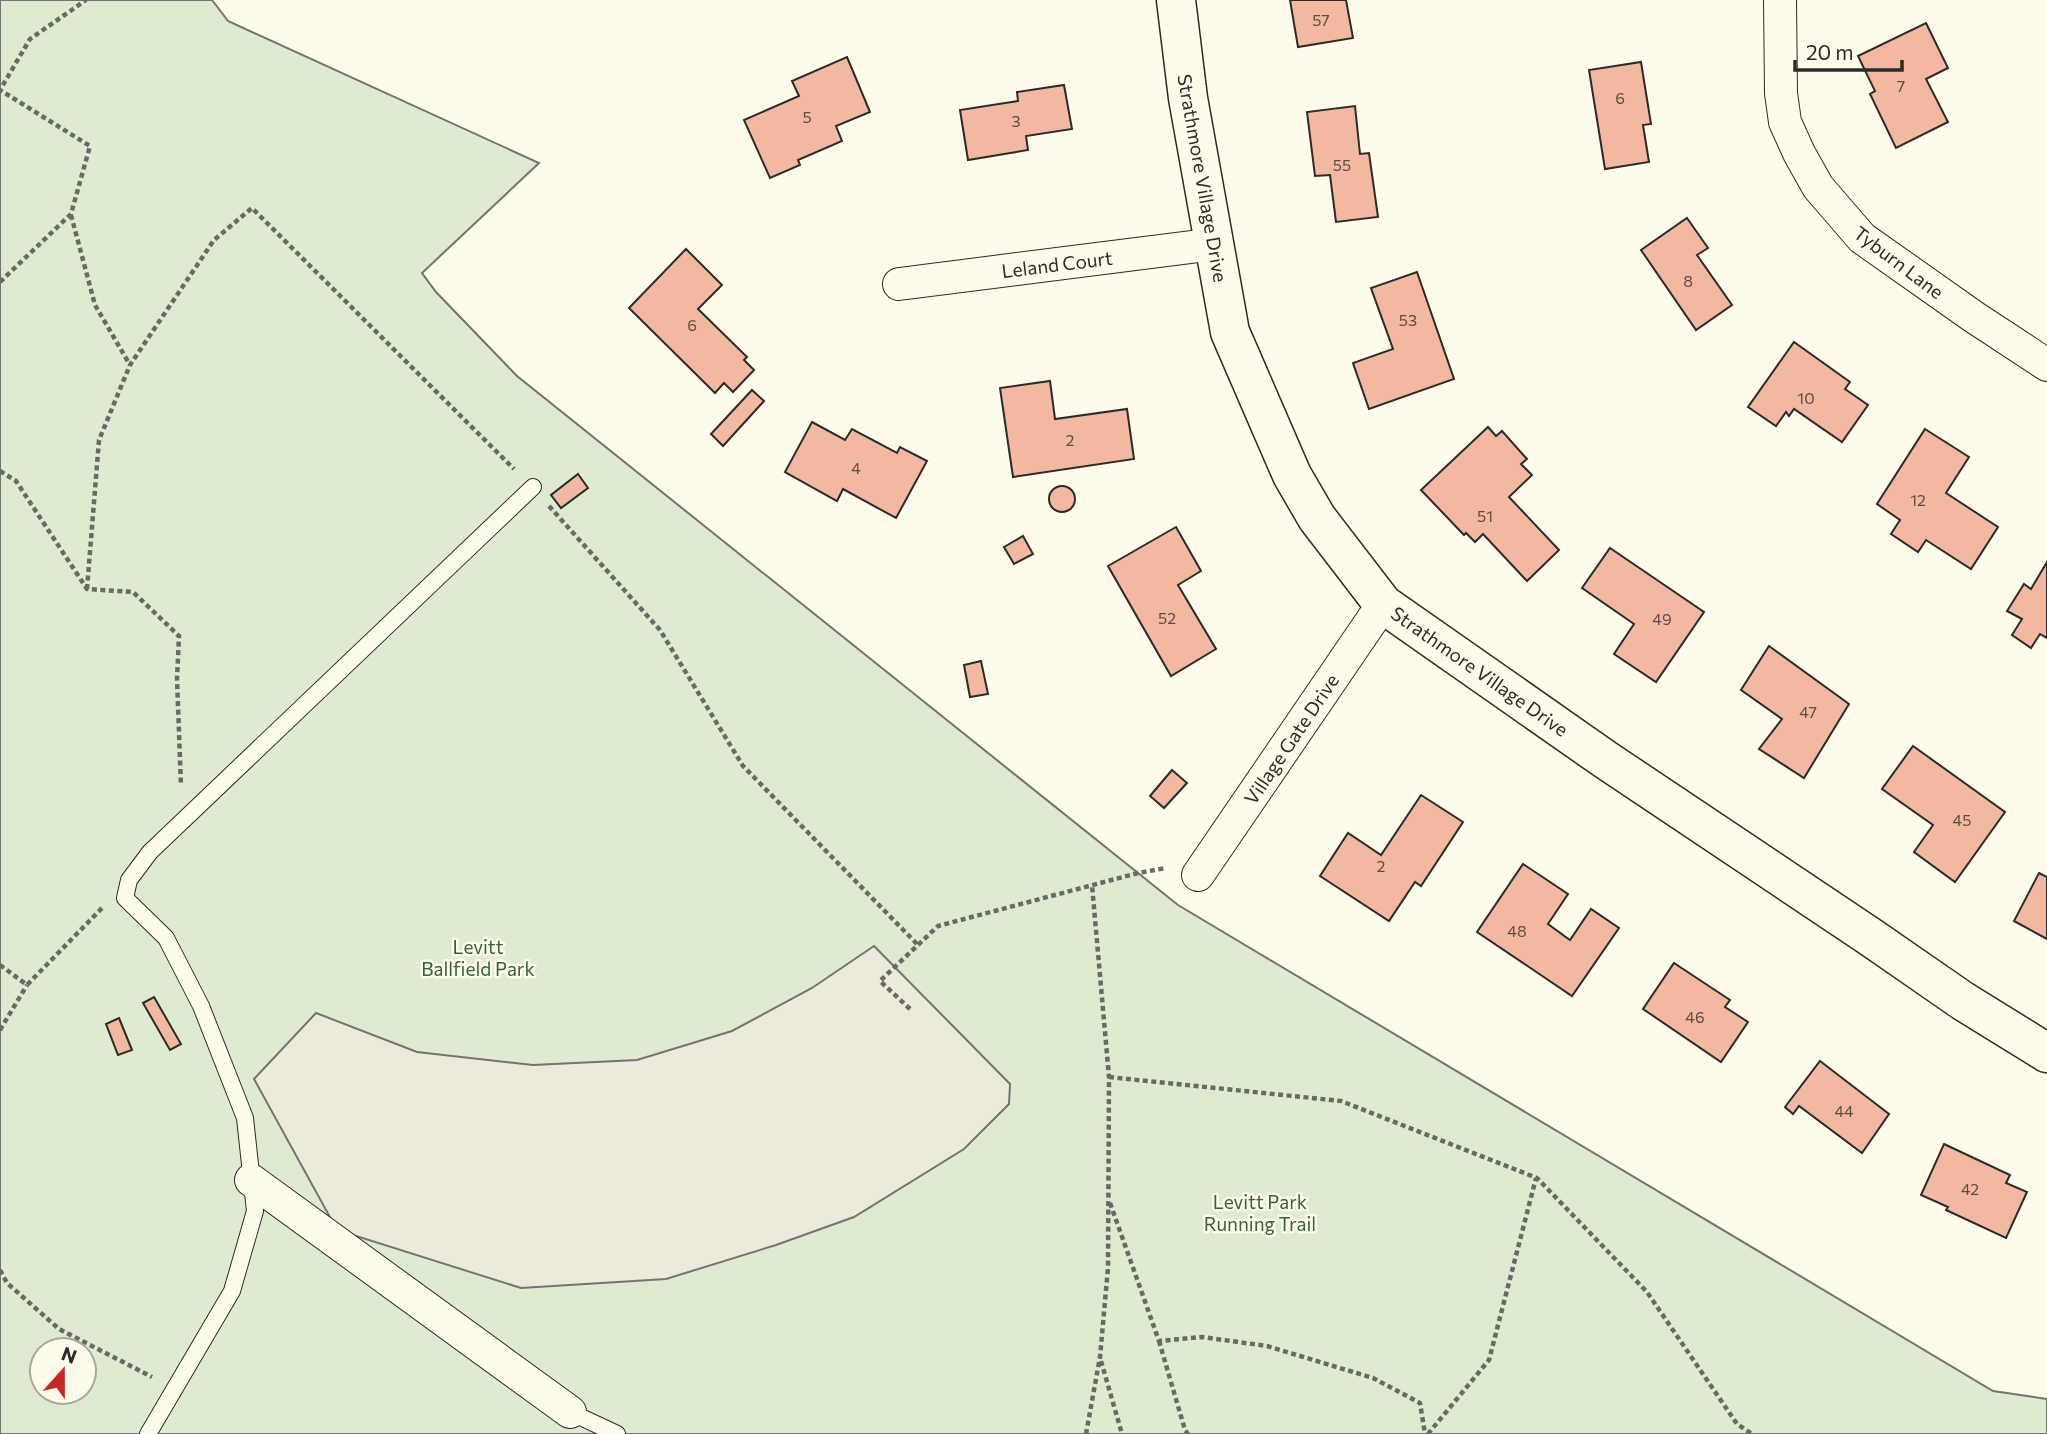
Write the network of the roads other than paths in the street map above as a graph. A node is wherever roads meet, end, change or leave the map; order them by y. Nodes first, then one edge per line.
1 (1176, 0) edge
2 (1780, 0) edge
3 (1215, 244) junction
4 (899, 284) dead end
5 (2047, 365) edge
6 (533, 487) road end
7 (1383, 604) junction
8 (1203, 868) road end
9 (2047, 1053) edge
10 (251, 1180) junction
11 (570, 1412) junction
12 (148, 1434) edge
13 (594, 1434) edge
14 (617, 1434) edge

1 - 3 street, Strathmore Village Drive
2 - 5 street, Tyburn Lane
3 - 4 street, Leland Court
3 - 7 street, Strathmore Village Drive
6 - 10 lane
7 - 8 street, Village Gate Drive
7 - 9 street, Strathmore Village Drive
10 - 11 street
10 - 12 lane
11 - 13 lane
11 - 14 lane

